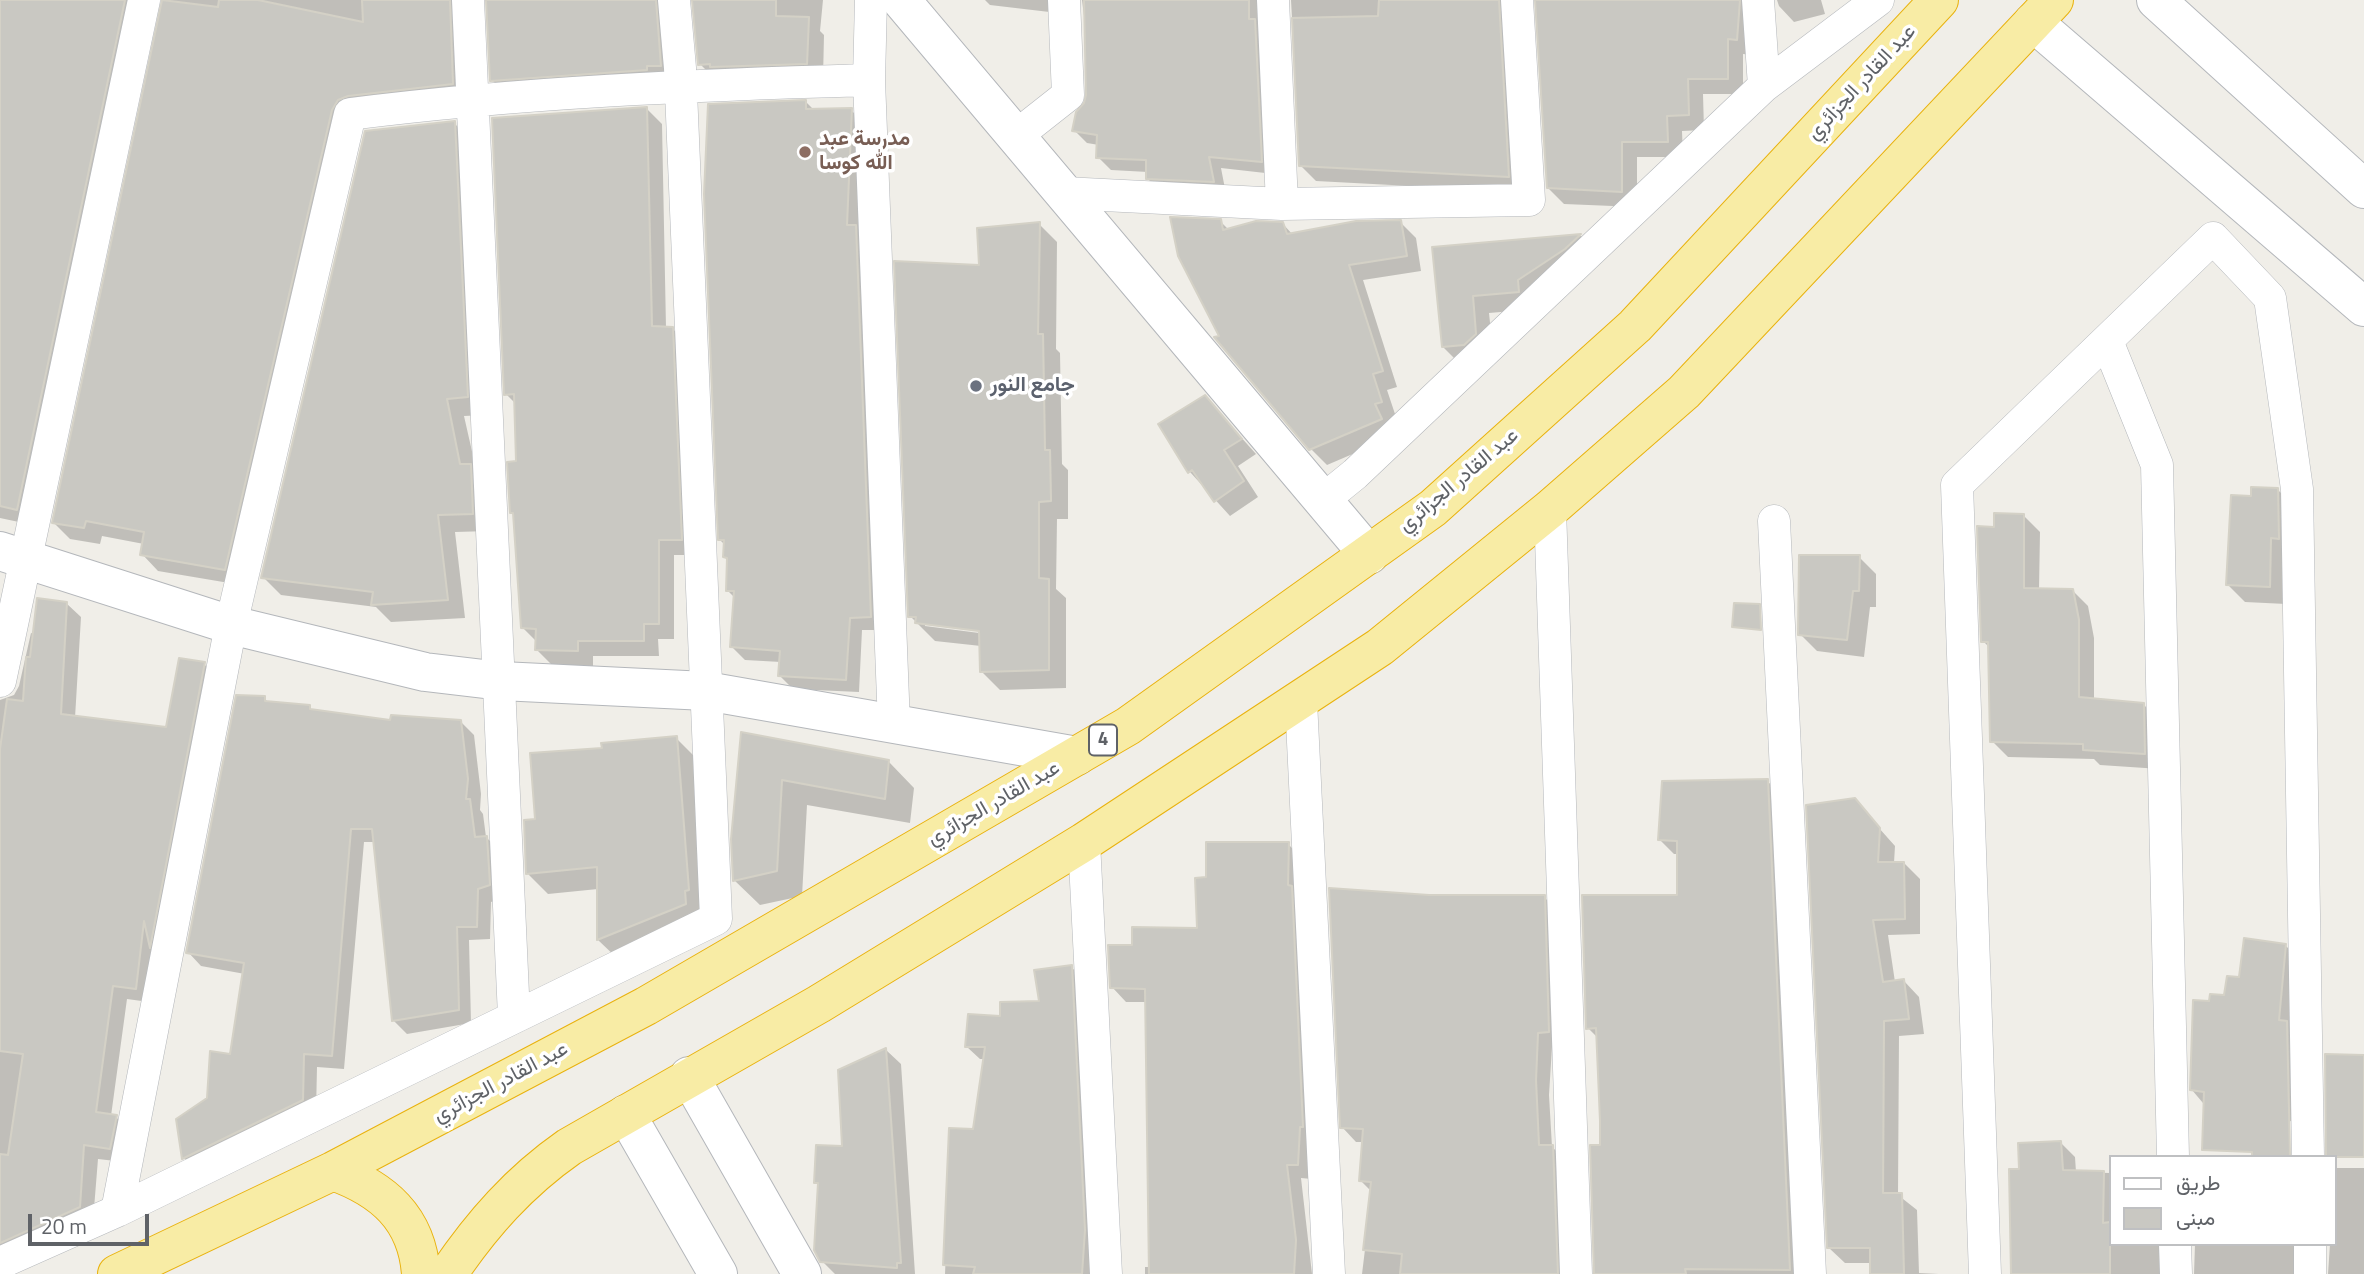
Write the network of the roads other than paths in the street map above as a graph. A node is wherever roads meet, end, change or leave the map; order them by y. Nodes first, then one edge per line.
1 (144, 0) edge
2 (468, 0) edge
3 (674, 0) edge
4 (871, 0) edge
5 (901, 0) edge
6 (1064, 0) edge
7 (1273, 0) edge
8 (1517, 0) edge
9 (1758, 0) edge
10 (1878, 0) edge
11 (1939, 0) edge
12 (2156, 0) edge
13 (2044, 11) edge
14 (869, 80) junction
15 (680, 85) junction
16 (1763, 86) junction
17 (474, 98) junction
18 (1016, 136) junction
19 (2364, 189) edge
20 (1064, 194) junction
21 (1282, 204) junction
22 (2364, 307) edge
23 (2107, 341) junction
24 (1323, 500) junction
25 (1550, 509) junction
26 (1774, 521) dead end
27 (1369, 555) junction
28 (13, 556) edge
29 (232, 625) junction
30 (0, 681) edge
31 (501, 681) junction
32 (706, 691) junction
33 (1301, 701) junction
34 (894, 724) junction
35 (1077, 756) junction
36 (1084, 842) junction
37 (514, 1016) junction
38 (689, 1076) junction
39 (626, 1114) junction
40 (2173, 1155) edge
41 (2308, 1155) edge
42 (333, 1171) junction
43 (117, 1211) junction
44 (2175, 1246) edge
45 (2310, 1246) edge
46 (0, 1263) edge
47 (117, 1274) edge
48 (421, 1274) edge
49 (448, 1274) edge
50 (718, 1274) edge
51 (802, 1274) edge
52 (1106, 1274) edge
53 (1329, 1274) edge
54 (1577, 1274) edge
55 (1810, 1274) edge
56 (1985, 1274) edge
57 (2176, 1274) edge
58 (2310, 1274) edge

1 - 28 street
2 - 17 street
3 - 15 street
4 - 14 street
5 - 18 street
6 - 18 street
7 - 21 street
8 - 21 street
9 - 16 street
10 - 16 street
11 - 27 highway, عبد القادر الجزائري / 4
12 - 19 street
13 - 22 street
13 - 25 highway
14 - 15 street
14 - 34 street
15 - 17 street
15 - 32 street
16 - 24 street
17 - 29 street
17 - 31 street
18 - 20 street
20 - 21 street
20 - 24 street
23 - 40 street
23 - 41 street
23 - 56 street
24 - 27 street
25 - 33 highway
25 - 54 street
26 - 55 street
27 - 35 highway, عبد القادر الجزائري / 4
28 - 29 street
28 - 30 street
29 - 31 street
29 - 43 street
31 - 32 street
31 - 37 street
32 - 34 street
32 - 37 street
33 - 36 highway
33 - 53 street
34 - 35 street
35 - 42 highway, عبد القادر الجزائري / 4
36 - 38 highway
36 - 52 street
37 - 43 street
38 - 39 highway
38 - 51 street
39 - 49 highway
39 - 50 street
42 - 47 highway, عبد القادر الجزائري / 4
42 - 48 highway
43 - 46 street
44 - 57 street
45 - 58 street

